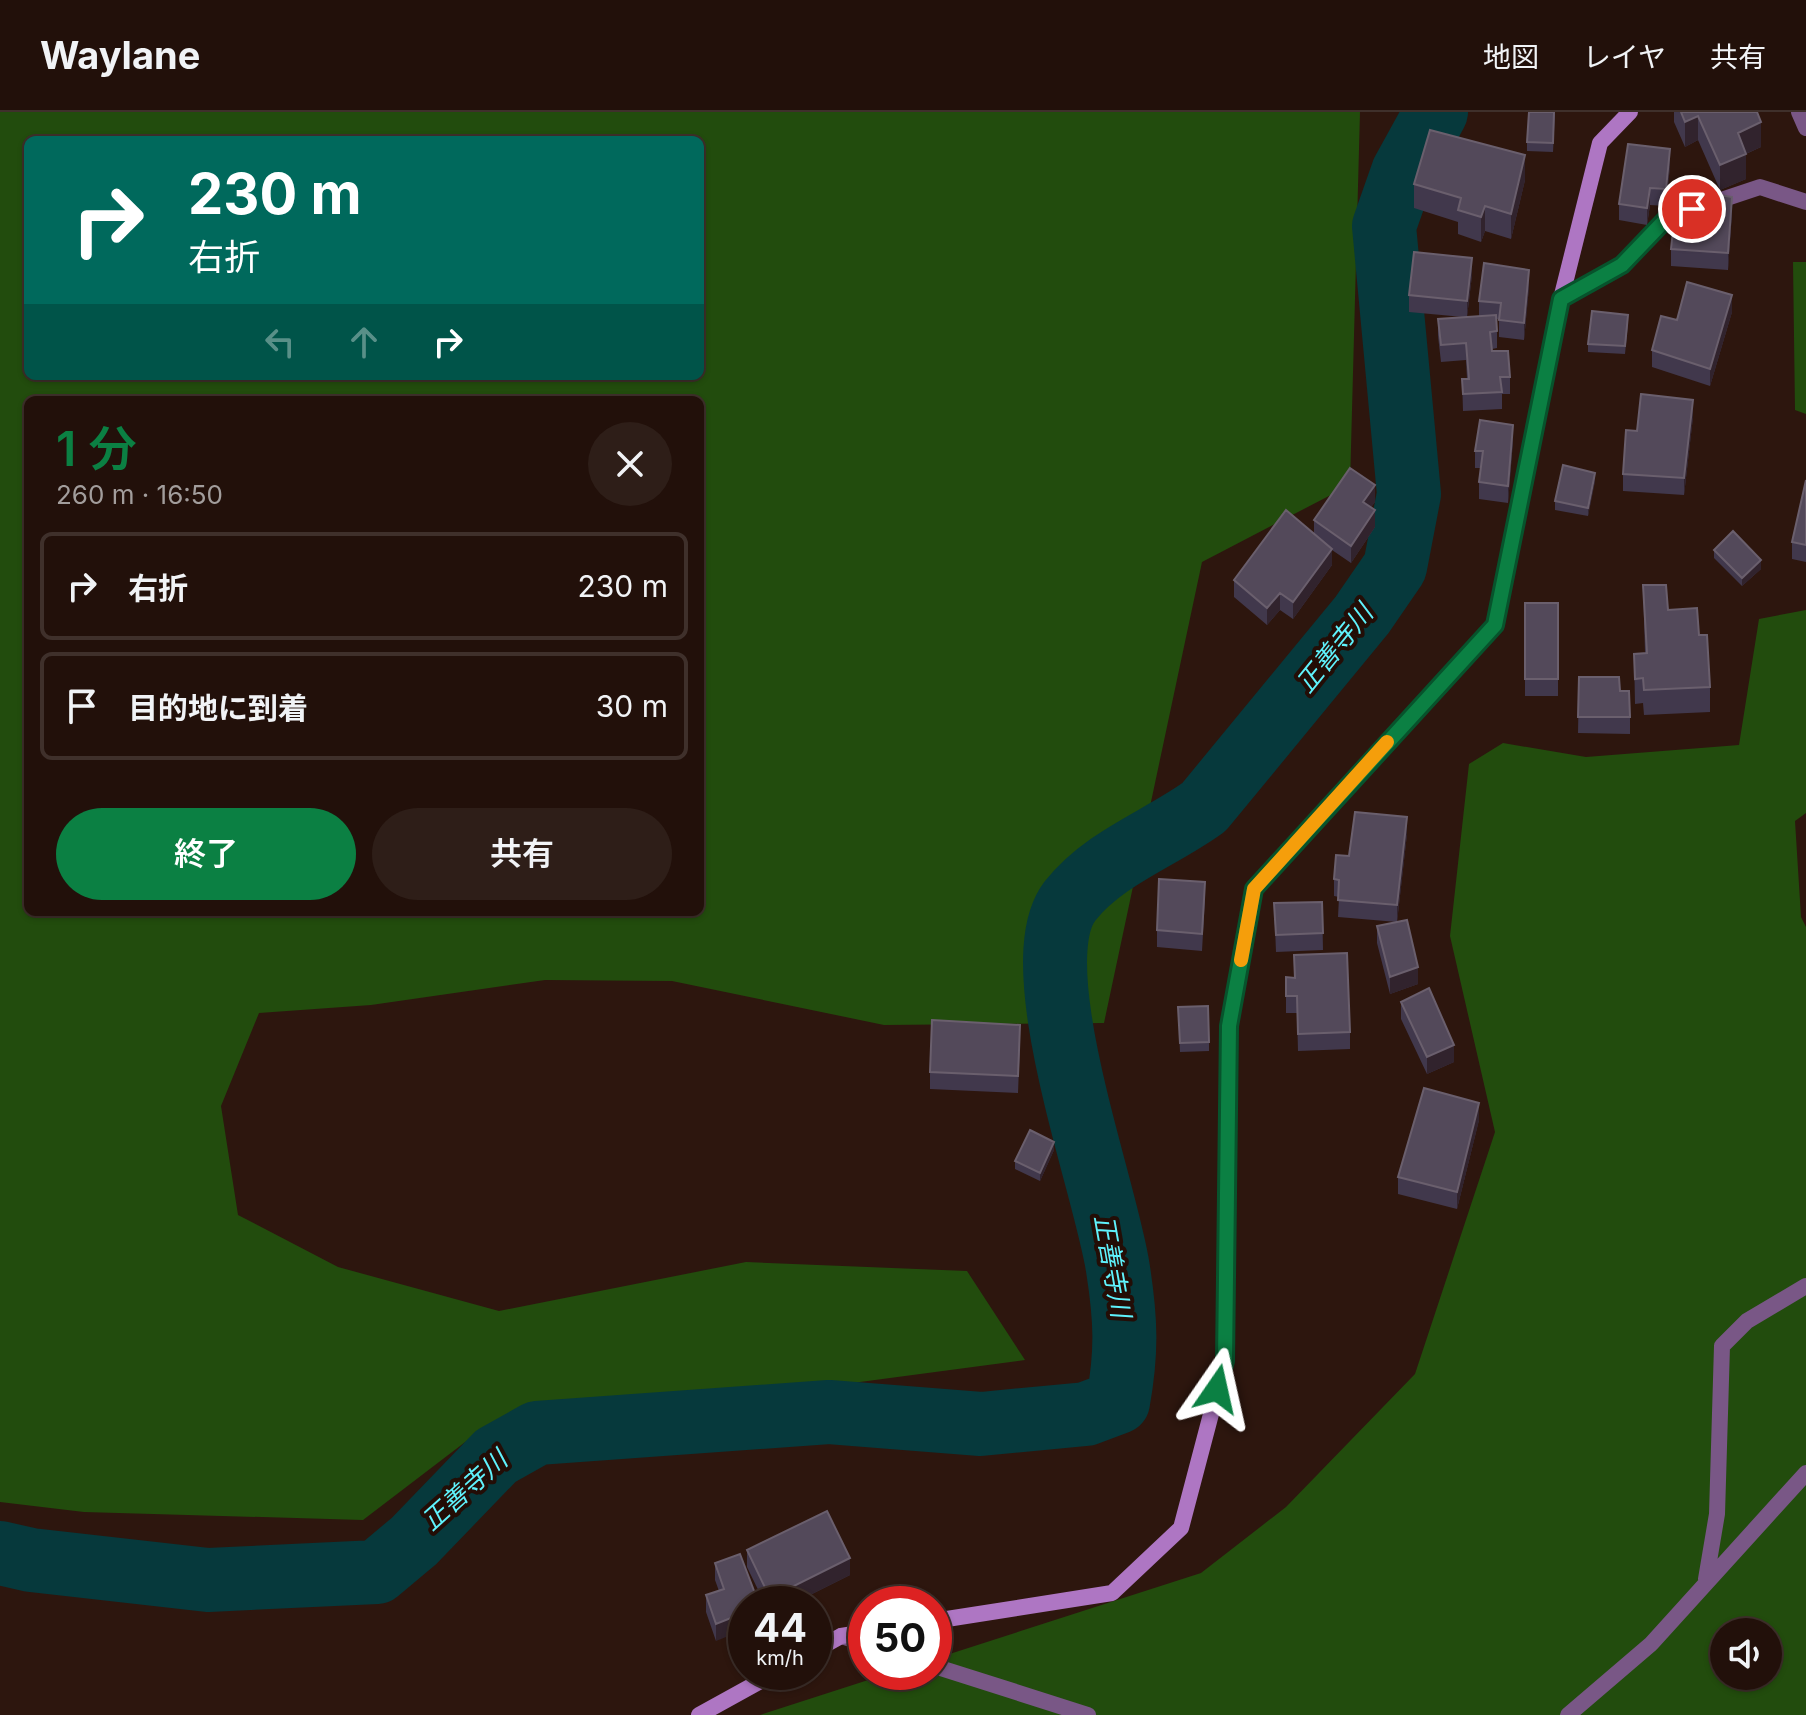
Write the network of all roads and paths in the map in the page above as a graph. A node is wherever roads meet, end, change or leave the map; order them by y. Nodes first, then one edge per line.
1 (1630, 112) edge
2 (1799, 112) edge
3 (1806, 128) edge
4 (1806, 202) edge
5 (1561, 299) junction
6 (1806, 1286) edge
7 (1806, 1473) edge
8 (1706, 1581) junction
9 (952, 1618) edge
10 (848, 1635) edge
11 (841, 1636) junction
12 (848, 1638) edge
13 (832, 1641) edge
14 (952, 1672) edge
15 (744, 1690) edge
16 (699, 1715) edge
17 (1088, 1715) edge
18 (1568, 1715) edge

1 - 5 main road
2 - 3 street
4 - 5 street
5 - 9 main road
6 - 8 street
7 - 8 street
8 - 18 street
10 - 11 main road
11 - 12 street
11 - 13 main road
14 - 17 street
15 - 16 main road

